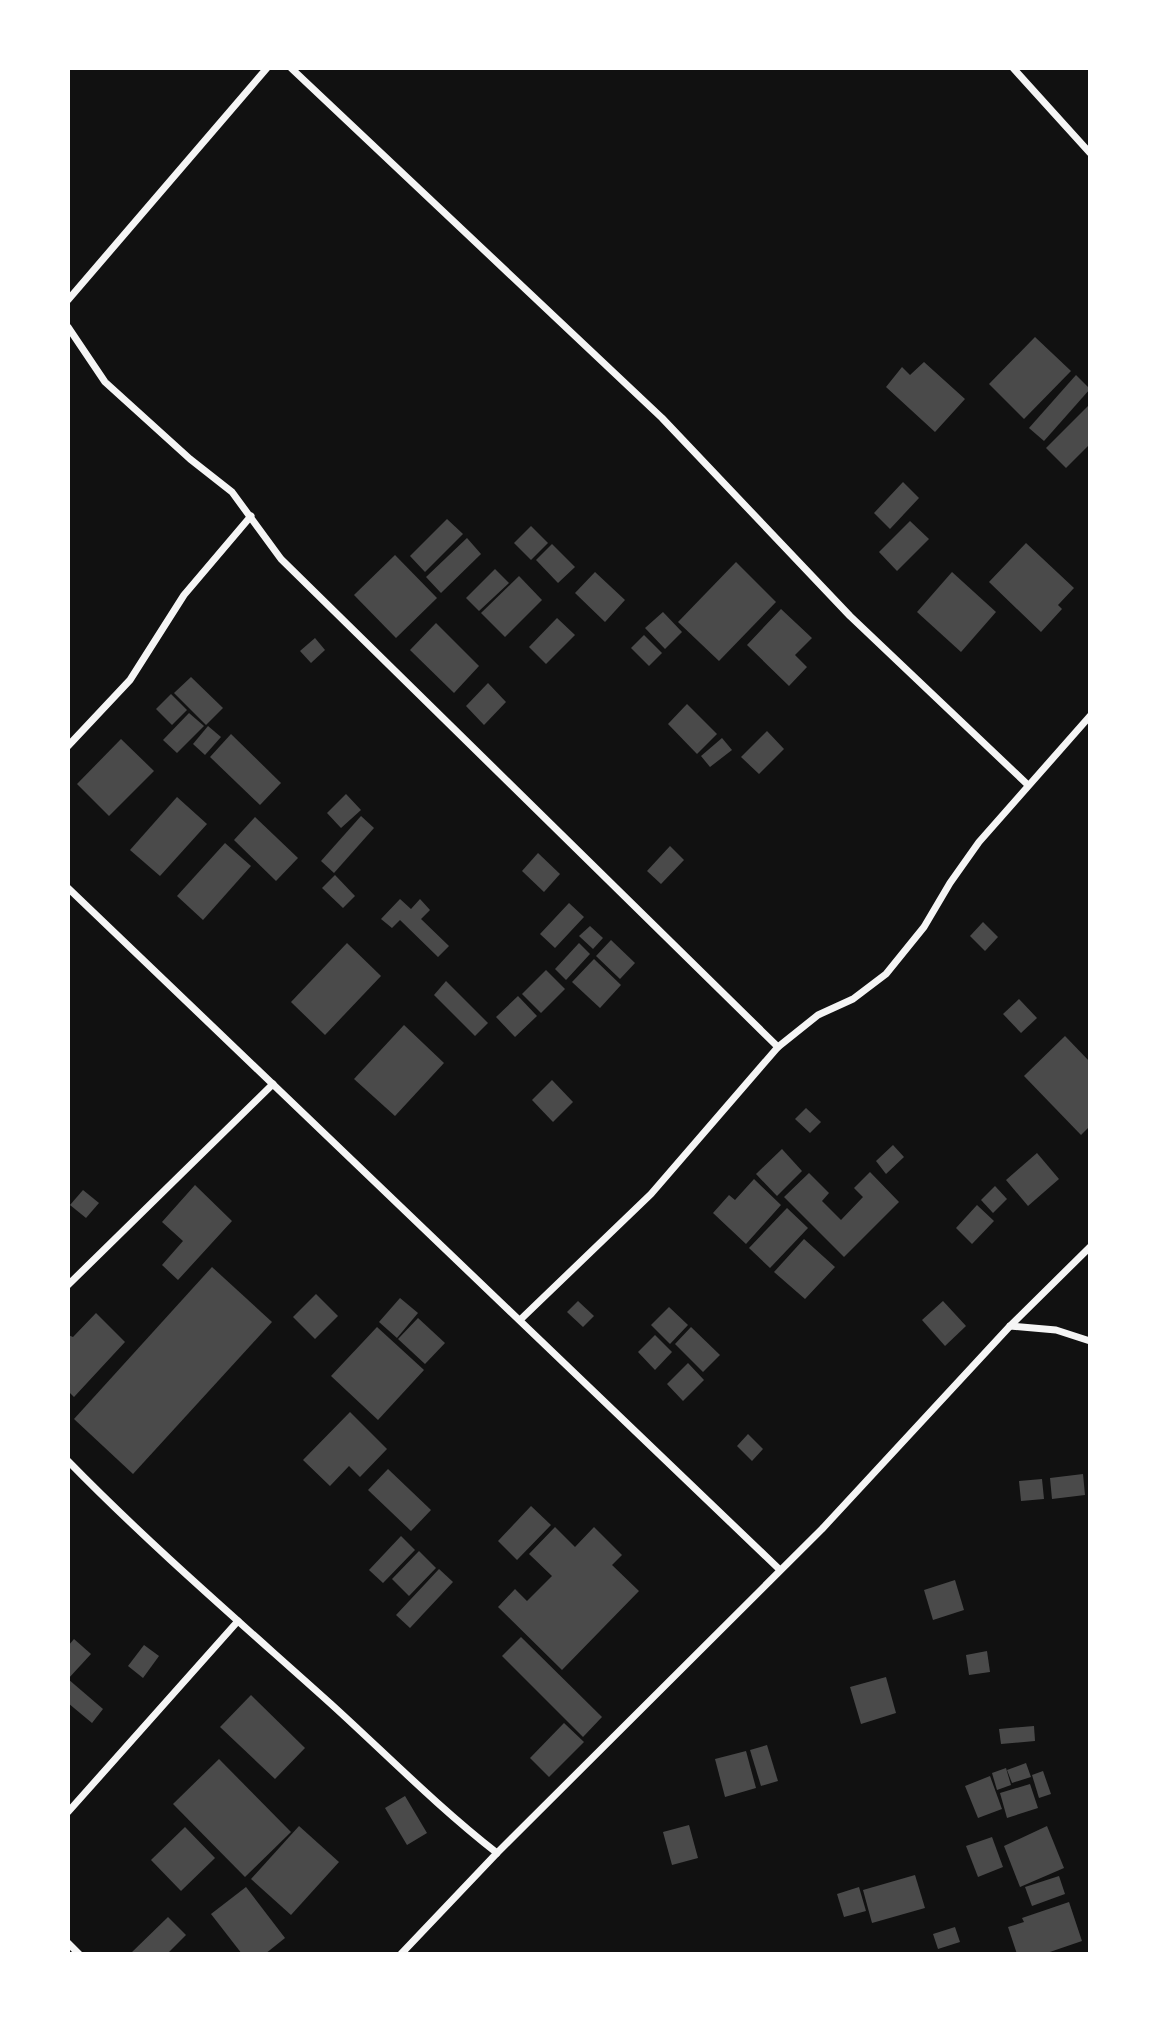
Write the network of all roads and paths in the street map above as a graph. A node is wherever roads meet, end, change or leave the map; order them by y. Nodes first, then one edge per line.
1 (267, 68) edge
2 (292, 68) edge
3 (1013, 68) edge
4 (1086, 144) edge
5 (1090, 152) edge
6 (68, 300) edge
7 (68, 327) edge
8 (251, 516) junction
9 (1090, 716) edge
10 (68, 746) edge
11 (1028, 785) junction
12 (68, 888) edge
13 (778, 1047) junction
14 (273, 1084) junction
15 (1090, 1249) edge
16 (68, 1285) edge
17 (520, 1320) junction
18 (1010, 1326) junction
19 (1090, 1341) edge
20 (68, 1461) edge
21 (779, 1569) junction
22 (238, 1621) junction
23 (68, 1812) edge
24 (497, 1853) junction
25 (68, 1943) edge
26 (79, 1954) edge
27 (401, 1954) edge

1 - 6 street
2 - 11 street
3 - 4 street
4 - 5 street
7 - 8 street
8 - 10 street
8 - 13 street
9 - 11 street
11 - 13 street
12 - 14 street
13 - 17 street
14 - 16 street
14 - 17 street
15 - 18 street
17 - 21 street
18 - 19 street
18 - 21 street
20 - 22 street
21 - 24 street
22 - 23 street
22 - 24 street
24 - 27 street
25 - 26 street

